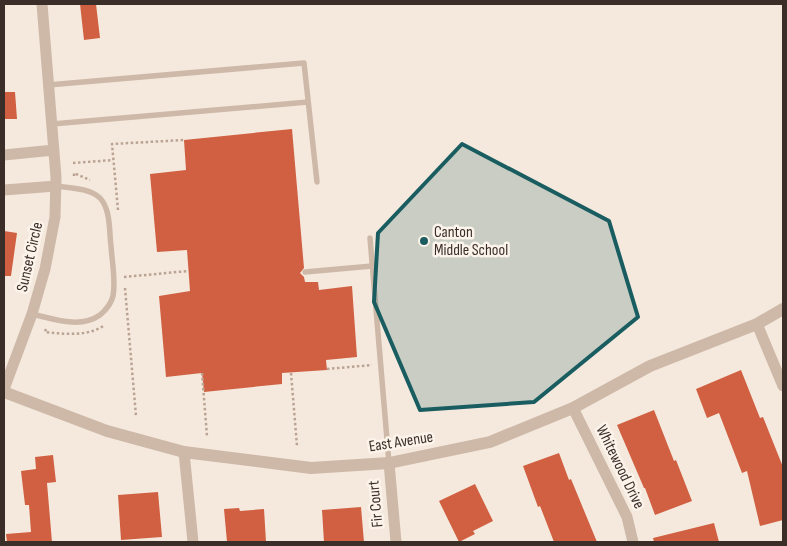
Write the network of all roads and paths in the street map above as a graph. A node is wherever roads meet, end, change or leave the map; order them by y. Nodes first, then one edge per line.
1 (42, 4) edge
2 (48, 85) junction
3 (308, 102) junction
4 (52, 124) junction
5 (184, 140) dead end
6 (54, 150) junction
7 (4, 155) edge
8 (113, 160) junction
9 (73, 163) dead end
10 (316, 182) dead end
11 (56, 186) junction
12 (4, 190) edge
13 (118, 213) dead end
14 (370, 238) dead end
15 (372, 266) junction
16 (188, 271) dead end
17 (305, 272) dead end
18 (783, 309) edge
19 (32, 314) junction
20 (757, 324) junction
21 (381, 365) junction
22 (326, 370) dead end
23 (202, 373) dead end
24 (291, 373) dead end
25 (783, 386) edge
26 (4, 391) edge
27 (573, 408) junction
28 (136, 416) dead end
29 (207, 436) dead end
30 (297, 446) dead end
31 (184, 452) junction
32 (389, 464) junction
33 (193, 542) edge
34 (396, 542) edge
35 (633, 542) edge

1 - 2 street, Sunset Circle
2 - 3 lane
2 - 4 street, Sunset Circle
3 - 4 lane
3 - 10 lane
4 - 6 street, Sunset Circle
5 - 8 path
6 - 7 street
6 - 11 street, Sunset Circle
8 - 9 path
8 - 13 path
11 - 12 street
11 - 19 street, Sunset Circle
11 - 19 lane
14 - 15 lane
15 - 17 lane
15 - 21 lane
16 - 28 path
18 - 20 street, East Avenue
19 - 26 street, Sunset Circle
20 - 25 street
20 - 27 street, East Avenue
21 - 22 path
21 - 32 lane
23 - 29 path
24 - 30 path
26 - 31 street, East Avenue
27 - 32 street, East Avenue
27 - 35 street, Whitewood Drive
31 - 32 street, East Avenue
31 - 33 street
32 - 34 street, Fir Court

